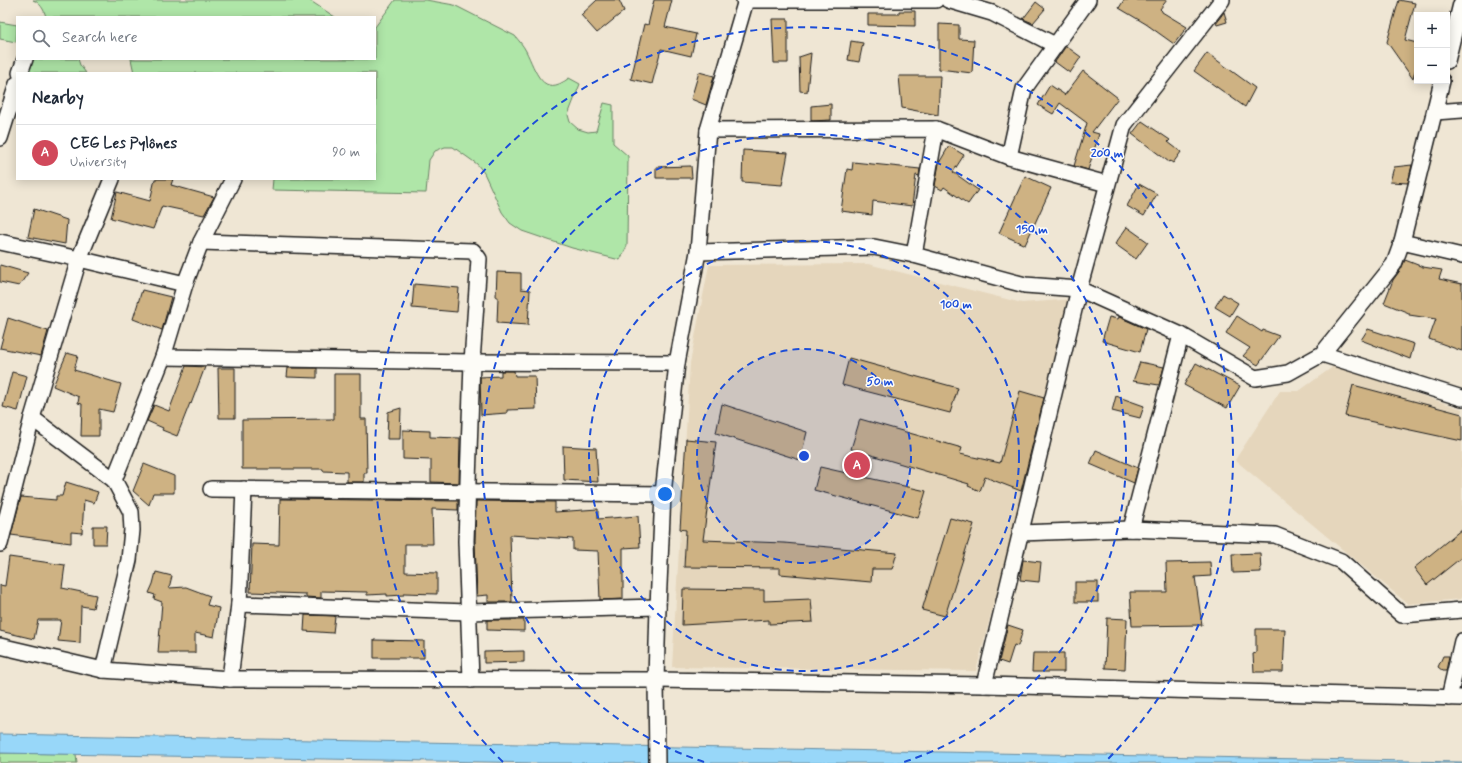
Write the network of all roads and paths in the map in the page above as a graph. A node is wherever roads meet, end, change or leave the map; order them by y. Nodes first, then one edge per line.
1 (746, 0) edge
2 (936, 0) edge
3 (948, 0) edge
4 (1088, 0) edge
5 (1222, 0) edge
6 (1459, 2) edge
7 (1055, 45) junction
8 (1450, 48) edge
9 (25, 60) edge
10 (20, 72) edge
11 (1441, 84) edge
12 (16, 87) edge
13 (1462, 110) edge
14 (1435, 112) junction
15 (936, 129) junction
16 (708, 130) junction
17 (0, 138) edge
18 (1009, 157) junction
19 (112, 180) edge
20 (232, 180) edge
21 (1107, 184) junction
22 (0, 242) edge
23 (201, 242) junction
24 (1402, 242) junction
25 (698, 252) junction
26 (914, 255) junction
27 (1462, 256) edge
28 (79, 259) junction
29 (184, 284) junction
30 (1079, 289) junction
31 (1181, 335) junction
32 (1322, 354) junction
33 (163, 357) junction
34 (472, 362) junction
35 (677, 363) junction
36 (1462, 398) edge
37 (32, 418) junction
38 (114, 480) junction
39 (211, 489) dead end
40 (244, 489) junction
41 (468, 492) junction
42 (663, 494) junction
43 (1131, 529) junction
44 (1020, 533) junction
45 (0, 544) edge
46 (239, 604) junction
47 (658, 607) junction
48 (1462, 610) edge
49 (468, 612) junction
50 (1462, 641) edge
51 (0, 646) edge
52 (103, 670) junction
53 (230, 679) junction
54 (471, 680) junction
55 (656, 680) junction
56 (984, 685) junction
57 (1456, 698) edge
58 (658, 763) edge

1 - 2 street
1 - 16 street
3 - 7 street
4 - 7 street
5 - 21 street
6 - 8 street
7 - 18 street
9 - 10 street
11 - 14 street
12 - 17 street
13 - 14 street
14 - 24 street
15 - 16 street
15 - 18 street
15 - 26 street
16 - 25 street
18 - 21 street
19 - 28 street
20 - 23 street
21 - 30 street
22 - 28 street
23 - 29 street
23 - 34 street
24 - 27 street
24 - 32 street
25 - 26 street
25 - 35 street
26 - 30 street
28 - 29 street
28 - 37 street
29 - 33 street
30 - 31 street
30 - 44 street
31 - 32 street
31 - 43 street
32 - 36 street
33 - 34 street
33 - 38 street
34 - 35 street
34 - 41 street
35 - 42 street
37 - 38 street
37 - 45 street
38 - 52 street
39 - 40 street
40 - 41 street
40 - 46 street
41 - 42 street
41 - 49 street
42 - 47 street
43 - 44 street
43 - 48 street
44 - 56 street
46 - 49 street
46 - 53 street
47 - 49 street
47 - 55 street
49 - 54 street
50 - 57 street
51 - 52 street
52 - 53 street
53 - 54 street
54 - 55 street
55 - 56 street
55 - 58 street
56 - 57 street

